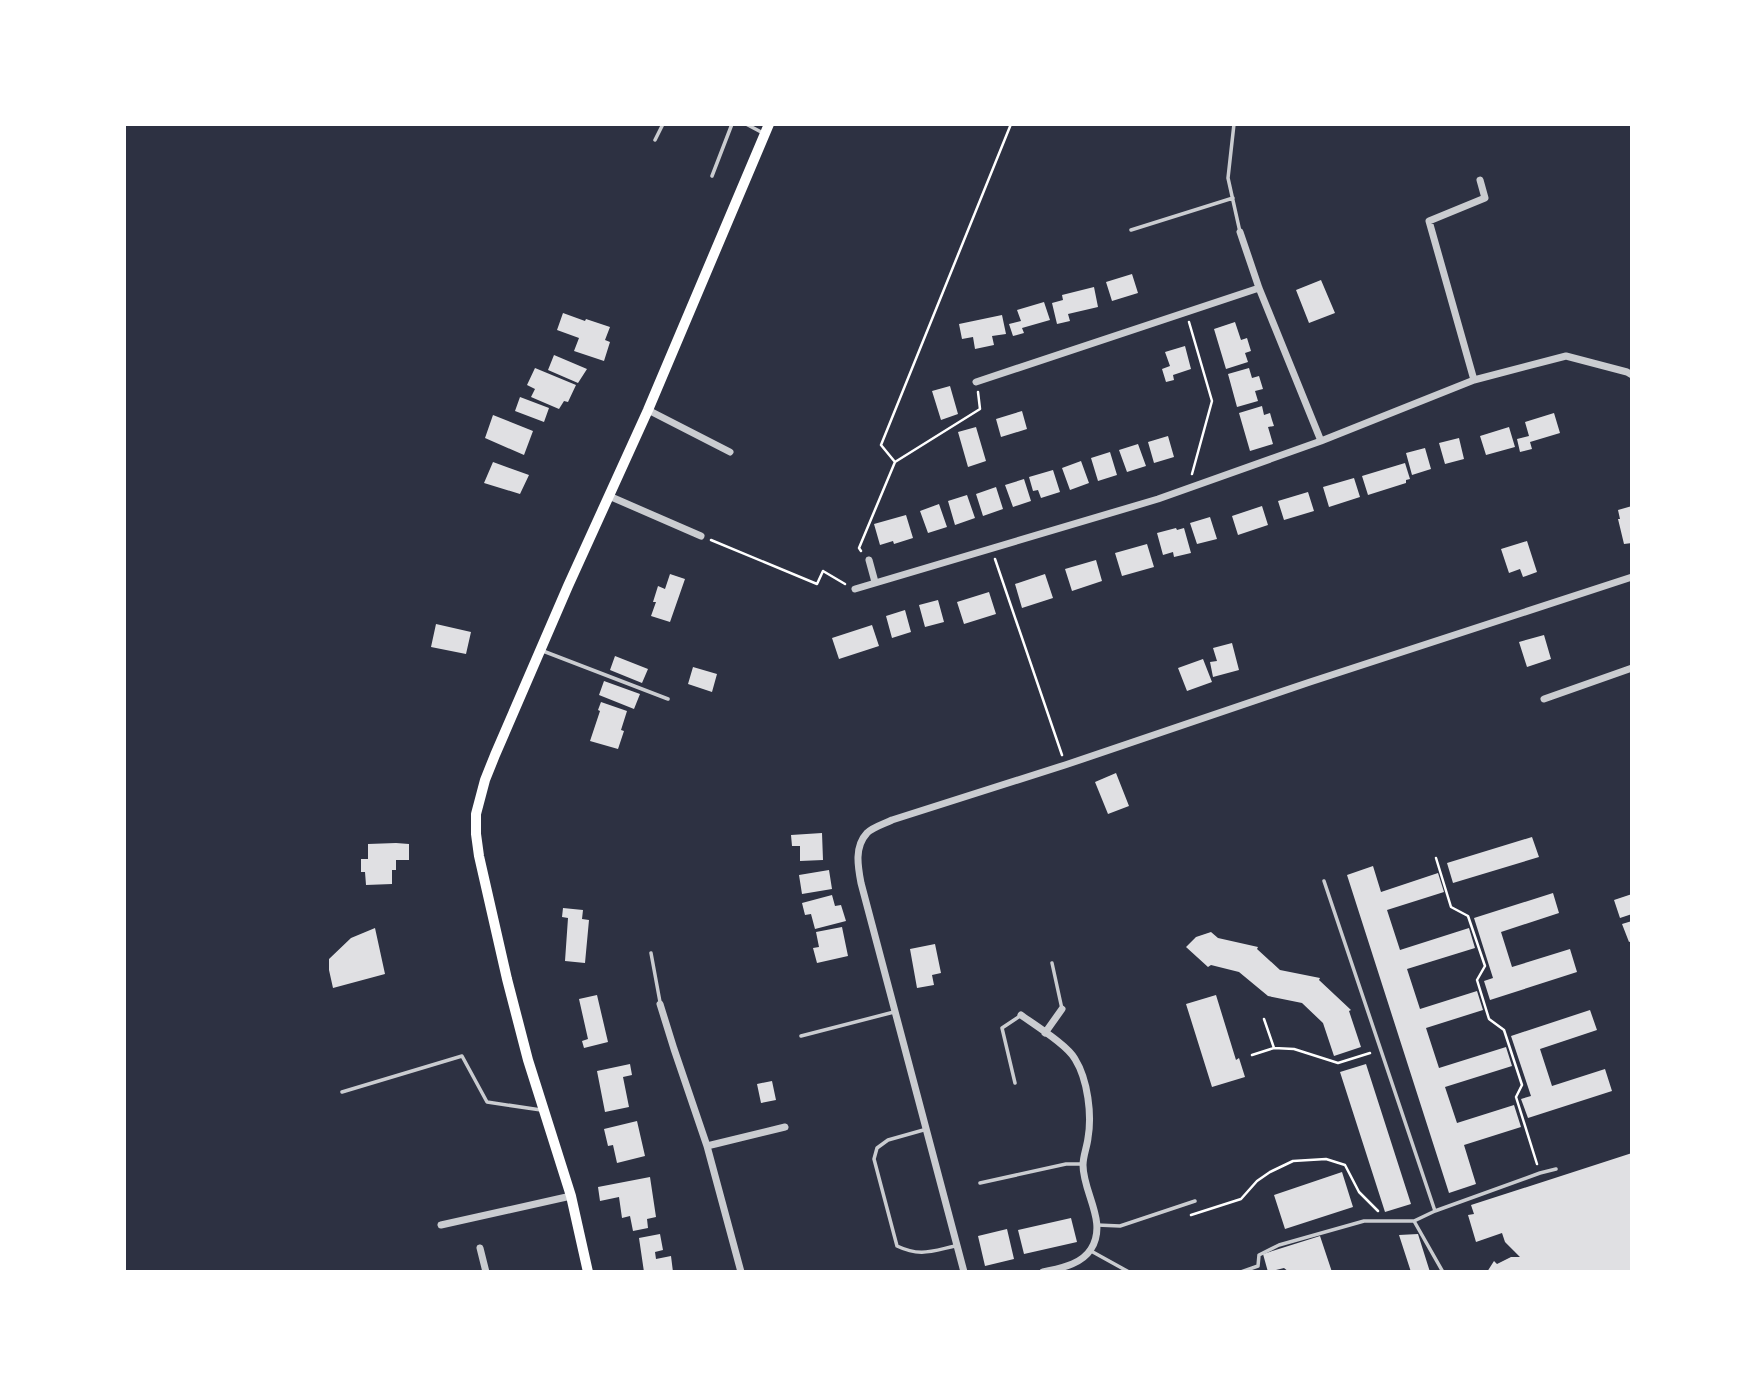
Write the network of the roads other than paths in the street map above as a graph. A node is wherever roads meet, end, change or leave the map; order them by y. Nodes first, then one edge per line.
1 (663, 124) edge
2 (732, 124) edge
3 (746, 124) edge
4 (1234, 124) edge
5 (767, 129) edge
6 (655, 141) dead end
7 (712, 176) dead end
8 (1480, 180) dead end
9 (1233, 198) junction
10 (1131, 230) dead end
11 (1240, 232) joint
12 (1259, 288) junction
13 (1632, 375) edge
14 (1474, 380) junction
15 (976, 382) road end
16 (648, 410) junction
17 (1321, 441) junction
18 (730, 452) dead end
19 (609, 496) junction
20 (701, 536) road end
21 (869, 560) road end
22 (1632, 577) edge
23 (875, 582) junction
24 (855, 589) road end
25 (541, 650) junction
26 (1632, 668) edge
27 (668, 699) dead end
28 (1544, 699) dead end
29 (1324, 881) dead end
30 (651, 953) dead end
31 (1052, 963) dead end
32 (660, 1004) joint
33 (1062, 1009) joint
34 (896, 1012) junction
35 (1021, 1016) joint
36 (1045, 1033) junction
37 (801, 1036) dead end
38 (1015, 1083) dead end
39 (342, 1092) dead end
40 (543, 1111) junction
41 (785, 1127) dead end
42 (927, 1129) junction
43 (707, 1146) junction
44 (1083, 1164) junction
45 (1556, 1169) dead end
46 (980, 1183) dead end
47 (571, 1196) junction
48 (1195, 1201) dead end
49 (1435, 1211) junction
50 (1414, 1221) junction
51 (440, 1225) dead end
52 (1097, 1225) junction
53 (957, 1246) junction
54 (480, 1248) dead end
55 (1090, 1250) junction
56 (486, 1272) edge
57 (588, 1272) edge
58 (741, 1272) edge
59 (964, 1272) edge
60 (1043, 1272) edge
61 (1129, 1272) edge
62 (1241, 1272) edge
63 (1443, 1272) edge

1 - 6 lane
2 - 7 lane
3 - 5 lane
4 - 9 lane
5 - 16 main road
8 - 14 street
9 - 10 lane
9 - 11 lane
11 - 12 street
12 - 15 street
12 - 17 street
13 - 14 street
14 - 17 street
16 - 18 street
16 - 19 main road
17 - 23 street
19 - 20 street
19 - 25 main road
21 - 23 street
22 - 34 street
23 - 24 street
25 - 27 lane
25 - 40 main road
26 - 28 street
29 - 49 lane
30 - 32 lane
31 - 33 lane
32 - 43 street
33 - 36 street
34 - 37 lane
34 - 42 street
35 - 36 street
35 - 38 lane
36 - 44 street
39 - 40 lane
40 - 47 main road
41 - 43 street
42 - 53 street
42 - 53 lane
43 - 58 street
44 - 46 lane
44 - 52 street
45 - 49 lane
47 - 51 street
47 - 57 main road
48 - 52 lane
49 - 50 lane
50 - 62 lane
50 - 63 lane
52 - 55 street
53 - 59 street
54 - 56 street
55 - 60 street
55 - 61 lane

